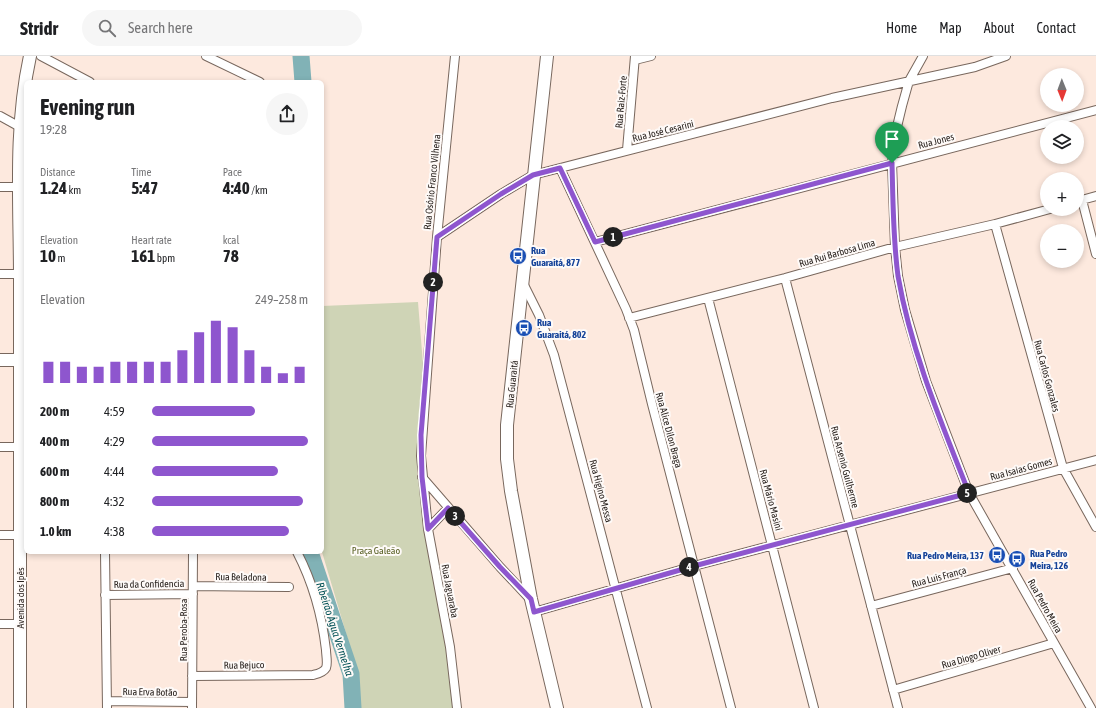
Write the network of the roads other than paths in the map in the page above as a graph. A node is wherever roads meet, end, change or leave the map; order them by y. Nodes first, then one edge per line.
1 (30, 56) edge
2 (41, 56) edge
3 (206, 56) edge
4 (455, 56) edge
5 (547, 56) edge
6 (651, 56) edge
7 (923, 56) edge
8 (1006, 56) edge
9 (635, 58) edge
10 (24, 80) edge
11 (86, 80) edge
12 (256, 80) edge
13 (909, 81) junction
14 (24, 82) edge
15 (1096, 110) edge
16 (0, 116) edge
17 (20, 126) junction
18 (627, 150) junction
19 (892, 163) junction
20 (560, 168) junction
21 (533, 175) junction
22 (0, 187) edge
23 (22, 187) edge
24 (1096, 196) edge
25 (1084, 200) edge
26 (1040, 212) edge
27 (1084, 214) edge
28 (995, 224) junction
29 (437, 237) junction
30 (595, 242) junction
31 (895, 247) junction
32 (1096, 254) edge
33 (0, 274) edge
34 (23, 274) edge
35 (785, 278) junction
36 (522, 283) junction
37 (708, 298) junction
38 (630, 318) junction
39 (0, 360) edge
40 (23, 360) edge
41 (0, 447) edge
42 (22, 447) edge
43 (1096, 460) edge
44 (1063, 468) junction
45 (422, 477) junction
46 (969, 493) junction
47 (448, 508) junction
48 (850, 525) junction
49 (1096, 527) edge
50 (428, 529) junction
51 (0, 535) edge
52 (23, 535) edge
53 (772, 545) junction
54 (105, 554) edge
55 (193, 554) edge
56 (297, 554) edge
57 (694, 566) junction
58 (1012, 568) junction
59 (289, 587) dead end
60 (616, 587) junction
61 (193, 590) junction
62 (106, 595) junction
63 (531, 599) junction
64 (871, 606) junction
65 (534, 612) junction
66 (0, 624) edge
67 (20, 624) junction
68 (1054, 643) junction
69 (192, 676) junction
70 (893, 690) junction
71 (107, 705) edge
72 (192, 705) edge
73 (20, 708) edge
74 (457, 708) edge
75 (557, 708) edge
76 (647, 708) edge
77 (731, 708) edge
78 (814, 708) edge
79 (898, 708) edge
80 (1090, 708) edge

1 - 10 street, Avenida dos Ipês
2 - 11 street
3 - 12 street
4 - 29 street, Rua Osório Franco Vilhena
5 - 21 street, Rua Guaraitá
6 - 9 street
7 - 13 street, Rua Pedro Meira
8 - 13 street, Rua José Cesarini
9 - 18 street, Rua Raiz-Forte
13 - 18 street, Rua José Cesarini
13 - 19 street, Rua Pedro Meira
14 - 17 street, Avenida dos Ipês
15 - 19 street, Rua Jones
16 - 17 street
17 - 23 street, Avenida dos Ipês
18 - 20 street, Rua José Cesarini
19 - 30 street, Rua Jones
19 - 31 street, Rua Pedro Meira
20 - 21 street, Rua José Cesarini
20 - 30 street, Rua Alice Dilon Braga
21 - 29 street, Rua José Cesarini
21 - 36 street, Rua Guaraitá
22 - 23 street
23 - 34 street, Avenida dos Ipês
24 - 25 street
26 - 28 street, Rua Rui Barbosa Lima
27 - 32 street
28 - 31 street, Rua Rui Barbosa Lima
28 - 44 street, Rua Carlos Gonzales
29 - 45 street, Rua Osório Franco Vilhena
30 - 38 street, Rua Alice Dilon Braga
31 - 35 street, Rua Rui Barbosa Lima
31 - 46 street, Rua Pedro Meira
33 - 34 street
34 - 40 street, Avenida dos Ipês
35 - 37 street, Rua Rui Barbosa Lima
35 - 48 street, Rua Arsenio Guilherme
36 - 60 street, Rua Higino Messa
36 - 63 street, Rua Guaraitá
37 - 38 street, Rua Rui Barbosa Lima
37 - 53 street, Rua Mário Masini
38 - 57 street, Rua Alice Dilon Braga
39 - 40 street
40 - 42 street, Avenida dos Ipês
41 - 42 street
42 - 52 street, Avenida dos Ipês
43 - 44 street, Rua Isaias Gomes
44 - 46 street, Rua Isaias Gomes
44 - 49 street, Rua Carlos Gonzales
45 - 47 street
45 - 50 street, Rua Jaguaraba
46 - 48 street, Rua Isaias Gomes
46 - 58 street, Rua Pedro Meira
47 - 50 street
47 - 63 street
48 - 53 street, Rua Isaias Gomes
48 - 64 street, Rua Arsenio Guilherme
50 - 74 street, Rua Jaguaraba
51 - 52 street
52 - 67 street, Avenida dos Ipês
53 - 57 street, Rua Isaias Gomes
53 - 78 street, Rua Mário Masini
54 - 62 street
55 - 61 street, Rua Peroba-Rosa
56 - 69 street, Rua Bejuco
57 - 60 street, Rua Isaias Gomes
57 - 77 street, Rua Alice Dilon Braga
58 - 64 street, Rua Luis França
58 - 68 street, Rua Pedro Meira
59 - 61 street, Rua Beladona
60 - 65 street, Rua Isaias Gomes
60 - 76 street, Rua Higino Messa
61 - 62 street, Rua da Confidencia
61 - 69 street, Rua Peroba-Rosa
62 - 71 street
63 - 65 street, Rua Guaraitá
64 - 70 street, Rua Arsenio Guilherme
65 - 75 street, Rua Guaraitá
66 - 67 street
67 - 73 street, Avenida dos Ipês
68 - 70 street, Rua Diogo Oliver
68 - 80 street, Rua Pedro Meira
69 - 72 street, Rua Peroba-Rosa
70 - 79 street, Rua Arsenio Guilherme
71 - 72 street, Rua Erva Botão

